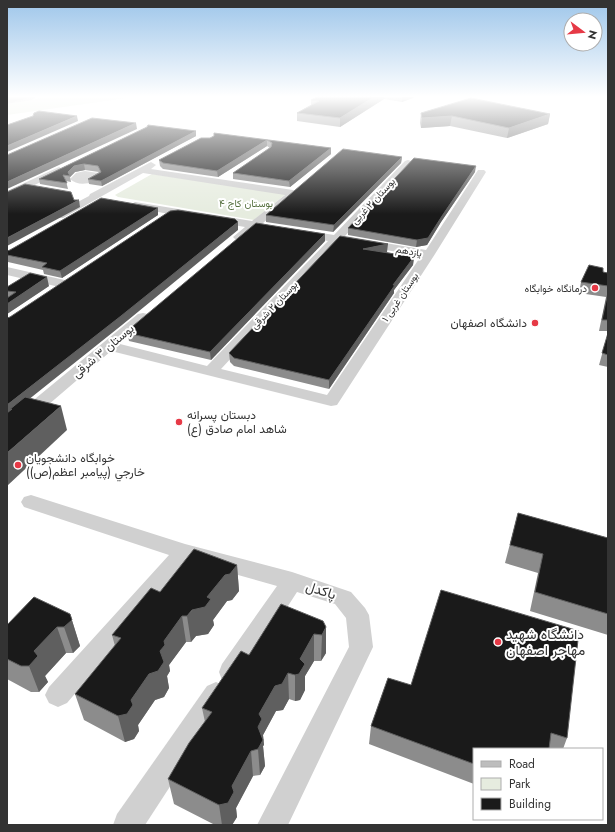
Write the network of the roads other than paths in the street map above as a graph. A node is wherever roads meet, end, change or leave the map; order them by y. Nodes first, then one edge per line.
1 (408, 163) edge
2 (67, 166) edge
3 (142, 170) junction
4 (152, 172) junction
5 (481, 172) dead end
6 (232, 174) edge
7 (85, 181) dead end
8 (220, 182) junction
9 (7, 184) edge
10 (25, 186) junction
11 (40, 189) edge
12 (7, 195) edge
13 (96, 198) junction
14 (128, 203) edge
15 (174, 211) junction
16 (161, 220) edge
17 (51, 224) edge
18 (254, 224) junction
19 (269, 227) edge
20 (292, 231) edge
21 (337, 239) junction
22 (230, 245) edge
23 (429, 254) junction
24 (7, 271) edge
25 (77, 275) edge
26 (64, 284) junction
27 (51, 292) edge
28 (151, 311) edge
29 (109, 346) junction
30 (211, 371) junction
31 (7, 431) edge
32 (30, 502) dead end
33 (184, 552) junction
34 (292, 581) junction
35 (58, 695) dead end
36 (128, 825) edge
37 (272, 825) edge

1 - 21 street, بوستان ۲ غربی
2 - 10 street
3 - 4 street
3 - 4 street
3 - 13 street
4 - 8 street
4 - 13 street
5 - 23 street, بوستان غربی ۱
6 - 8 street
7 - 13 street
8 - 18 street
9 - 10 street
10 - 11 street
10 - 12 street
13 - 17 street
14 - 15 street
15 - 16 street
15 - 18 street
18 - 19 street
18 - 22 street
20 - 21 street, یازدهم
21 - 23 street, یازدهم
21 - 30 street, بوستان ۲ شرقی
23 - 30 street, بوستان غربی ۱
24 - 26 street
25 - 26 street
26 - 27 street
28 - 29 street, بوستان ۳ شرقی
29 - 30 street
29 - 31 street, بوستان ۳ شرقی
32 - 33 street
33 - 34 street
33 - 35 street
34 - 36 street, پاکدل
34 - 37 street, پاکدل

